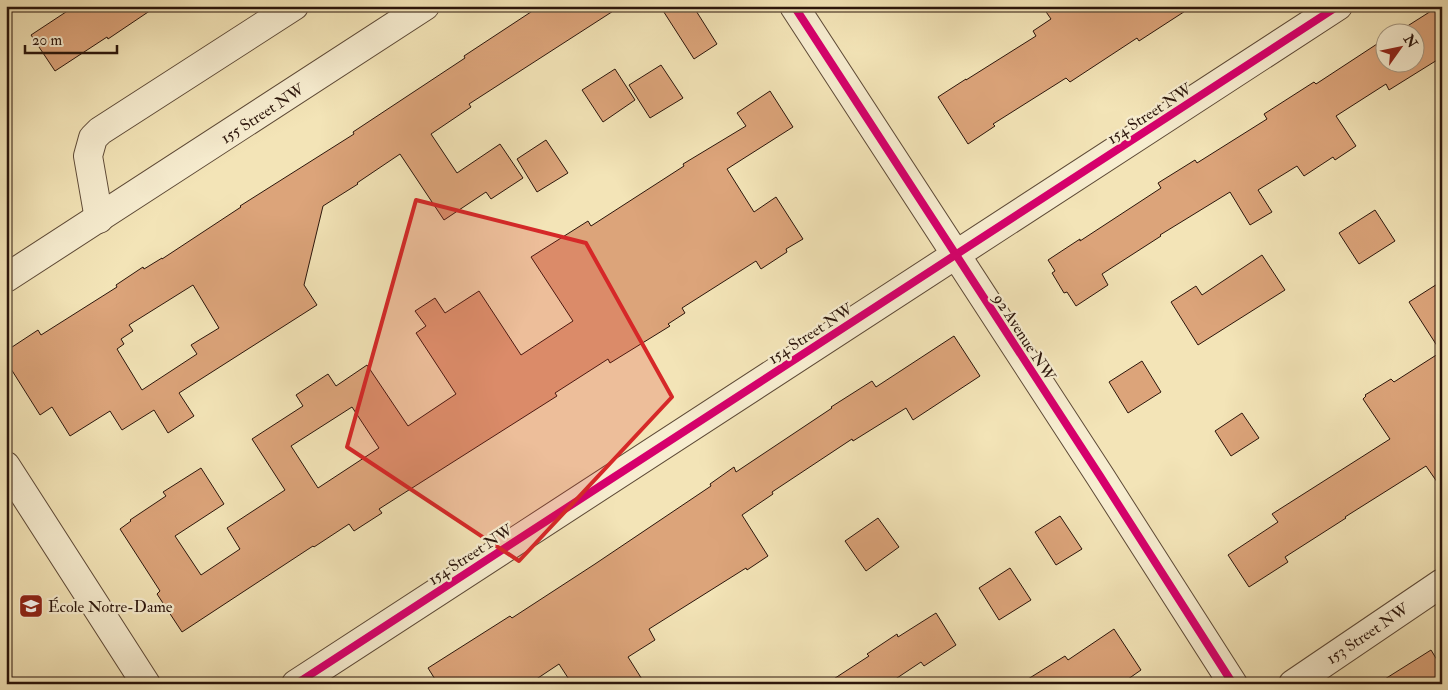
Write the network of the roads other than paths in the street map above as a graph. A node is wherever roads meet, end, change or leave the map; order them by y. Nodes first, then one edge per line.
1 (294, 6) edge
2 (425, 6) edge
3 (794, 6) edge
4 (1338, 6) edge
5 (99, 219) junction
6 (955, 255) junction
7 (6, 278) edge
8 (6, 466) edge
9 (1442, 583) edge
10 (146, 684) edge
11 (296, 684) edge
12 (1232, 684) edge
13 (1293, 684) edge

1 - 5 street
2 - 5 street, 155 Street NW
3 - 6 street, 92 Avenue NW
4 - 6 street, 154 Street NW
5 - 7 street, 155 Street NW
6 - 11 street, 154 Street NW
6 - 12 street, 92 Avenue NW
8 - 10 street
9 - 13 street, 153 Street NW

